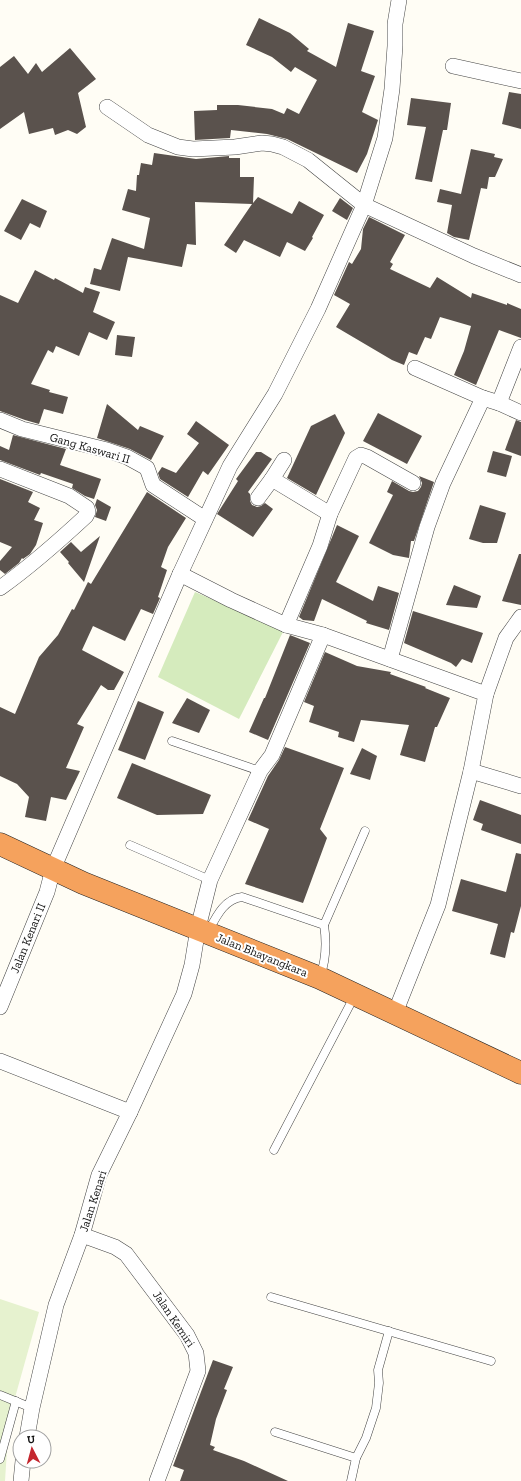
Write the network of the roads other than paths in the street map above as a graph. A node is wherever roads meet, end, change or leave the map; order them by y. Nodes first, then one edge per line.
1 (399, 0) edge
2 (453, 66) dead end
3 (521, 81) edge
4 (107, 107) dead end
5 (364, 205) junction
6 (521, 275) edge
7 (521, 347) edge
8 (415, 368) dead end
9 (483, 398) junction
10 (499, 402) junction
11 (521, 413) edge
12 (0, 420) edge
13 (284, 460) dead end
14 (0, 469) edge
15 (272, 479) junction
16 (413, 483) dead end
17 (258, 498) dead end
18 (330, 514) junction
19 (206, 519) junction
20 (180, 574) junction
21 (0, 588) edge
22 (521, 617) edge
23 (286, 625) junction
24 (323, 635) junction
25 (390, 659) junction
26 (486, 694) junction
27 (172, 741) dead end
28 (260, 771) junction
29 (471, 771) junction
30 (521, 786) edge
31 (365, 831) dead end
32 (0, 844) edge
33 (130, 845) dead end
34 (53, 869) junction
35 (210, 880) junction
36 (324, 925) junction
37 (203, 930) junction
38 (320, 978) junction
39 (355, 995) junction
40 (0, 1007) edge
41 (395, 1013) junction
42 (0, 1061) edge
43 (521, 1073) edge
44 (130, 1112) junction
45 (274, 1150) dead end
46 (82, 1235) junction
47 (271, 1297) dead end
48 (389, 1331) junction
49 (491, 1362) dead end
50 (0, 1395) edge
51 (16, 1401) junction
52 (32, 1408) junction
53 (28, 1429) edge
54 (275, 1432) dead end
55 (356, 1458) junction
56 (0, 1459) edge
57 (22, 1469) edge
58 (21, 1481) edge
59 (157, 1481) edge
60 (351, 1481) edge

1 - 5 street, Jalan Kenari II
2 - 3 street
4 - 5 street
5 - 6 street
5 - 19 street, Jalan Kenari II
7 - 10 street
8 - 9 street
9 - 10 street
9 - 25 street
10 - 11 street
12 - 19 street, Gang Kaswari II
13 - 15 street
14 - 21 street
15 - 17 street
15 - 18 street
16 - 18 street
18 - 23 street
19 - 20 street, Jalan Kenari II
20 - 23 street
20 - 34 street, Jalan Kenari II
22 - 26 street
23 - 24 street
24 - 25 street
24 - 28 street, Jalan Kenari
25 - 26 street
26 - 29 street
27 - 28 lane
28 - 35 street, Jalan Kenari
29 - 30 street
29 - 41 street
31 - 36 lane
32 - 34 highway, Jalan Bhayangkara
33 - 35 lane
34 - 37 highway, Jalan Bhayangkara
34 - 40 street, Jalan Kenari II
35 - 37 street, Jalan Kenari
36 - 37 lane
36 - 38 lane
37 - 38 highway, Jalan Bhayangkara
37 - 44 street, Jalan Kenari
38 - 39 highway, Jalan Bhayangkara
39 - 41 highway, Jalan Bhayangkara
39 - 45 lane
41 - 43 highway, Jalan Bhayangkara
42 - 44 street
44 - 46 street, Jalan Kenari
46 - 52 street, Jalan Kenari
46 - 59 street, Jalan Kemiri
47 - 48 lane
48 - 49 lane
48 - 55 lane
50 - 51 lane
51 - 52 lane
51 - 56 lane
52 - 53 street, Jalan Kenari
54 - 55 lane
55 - 60 lane
57 - 58 street

